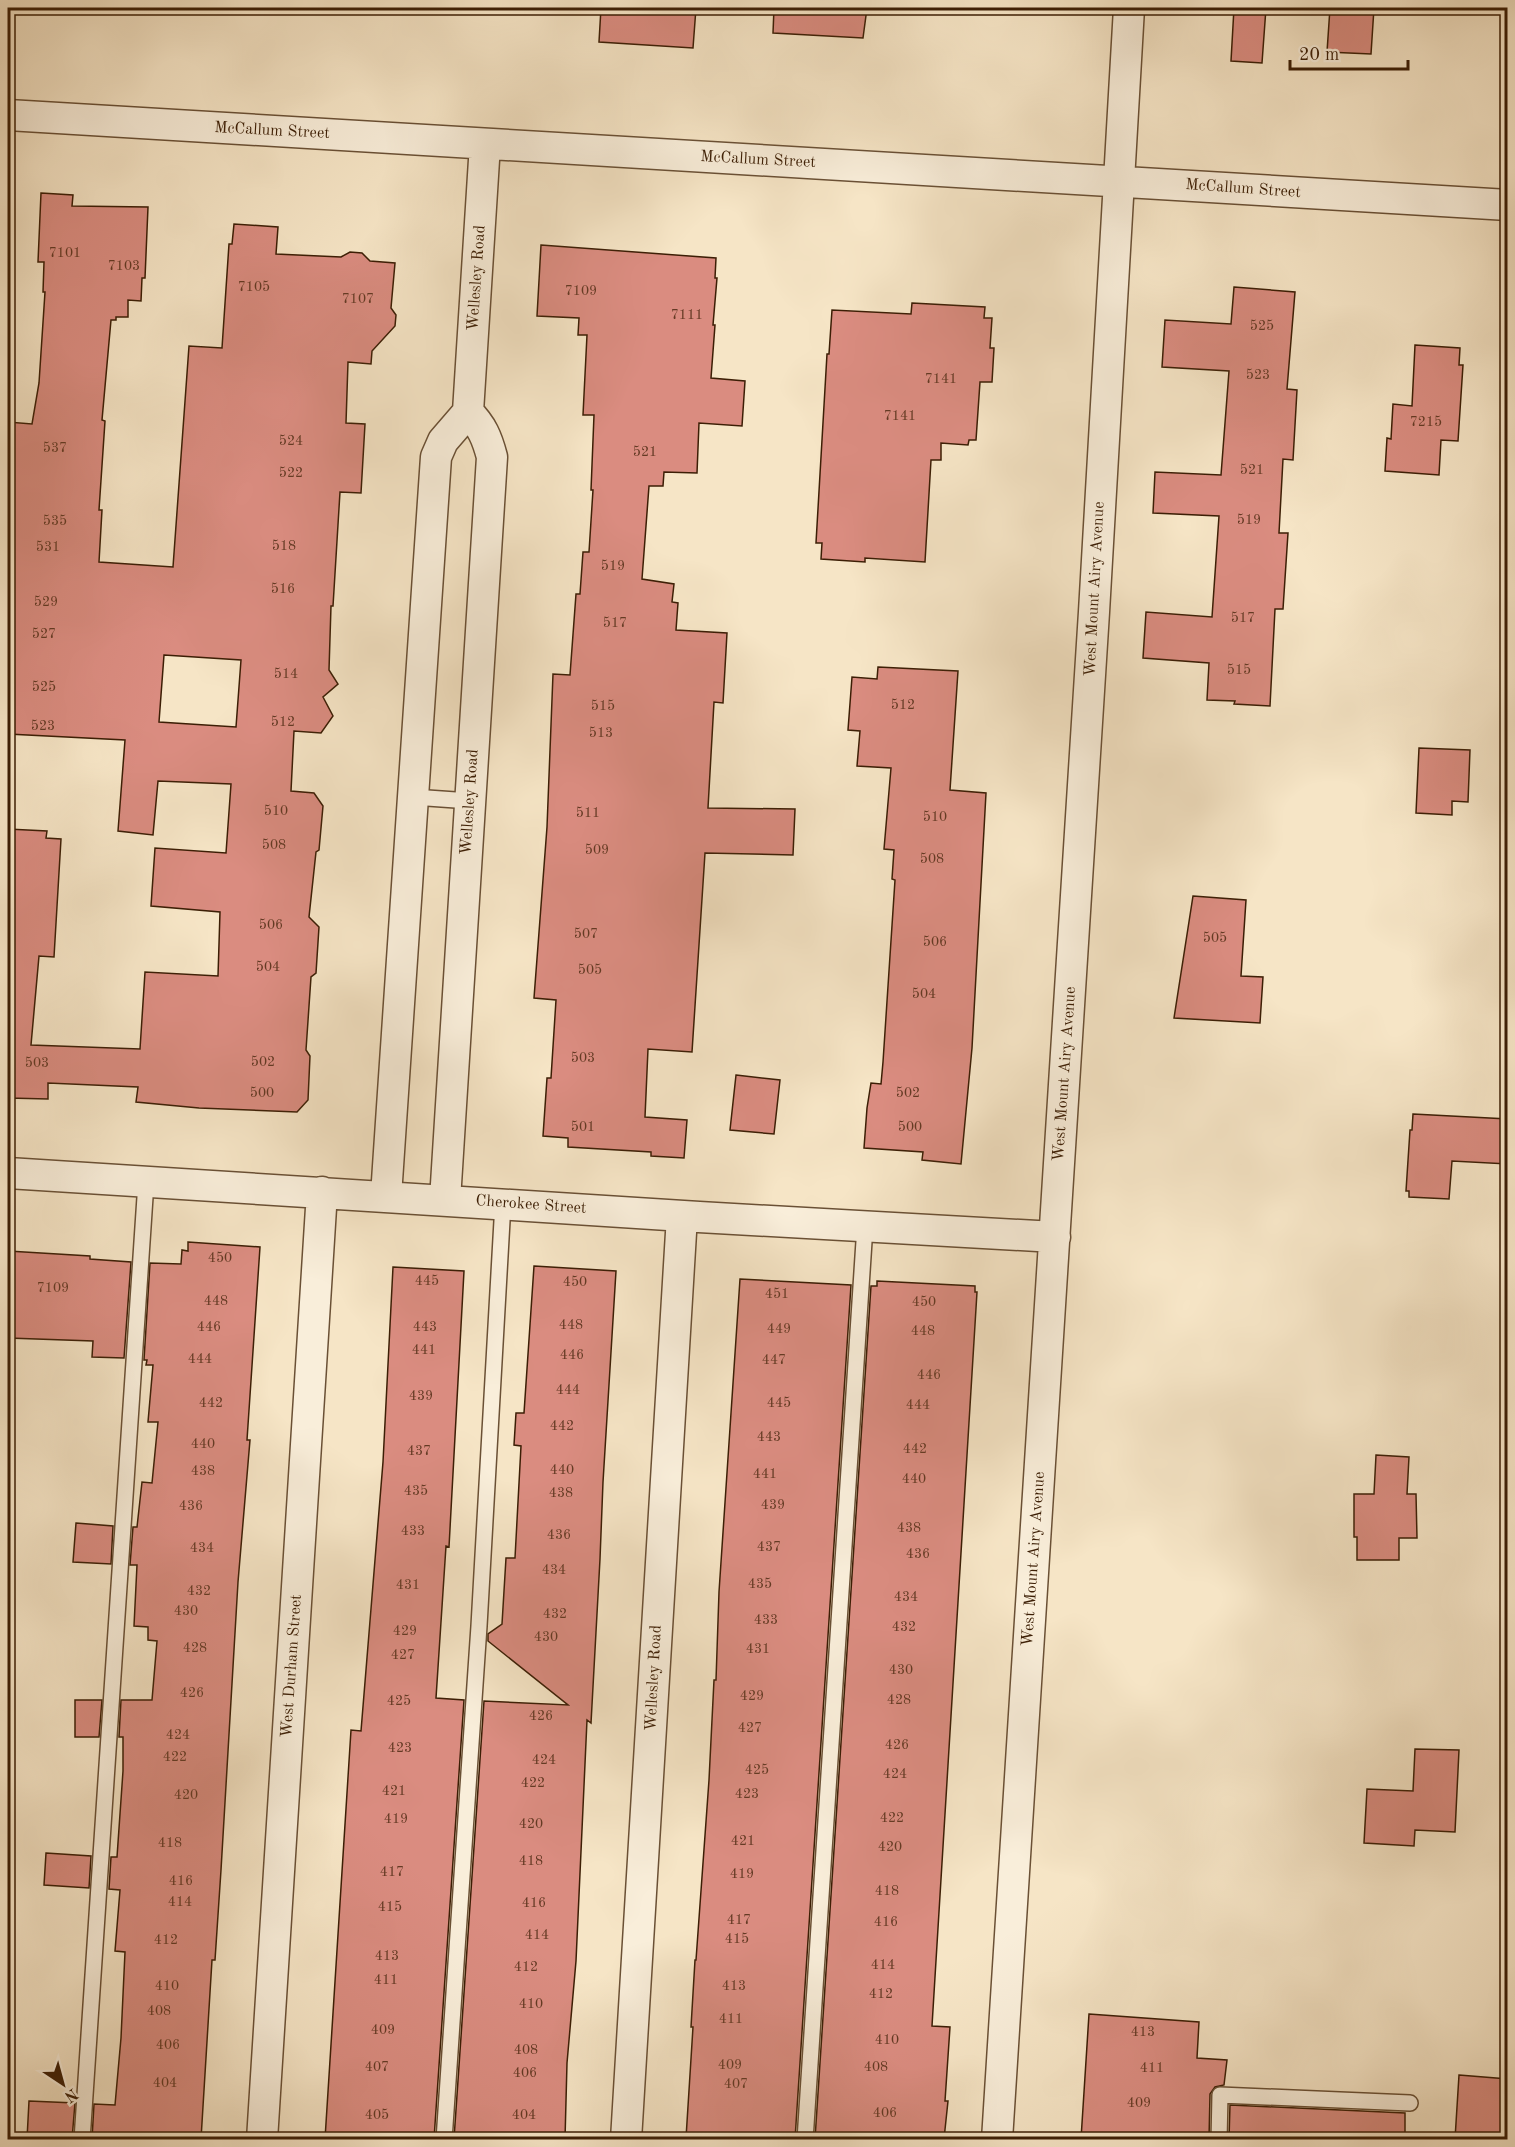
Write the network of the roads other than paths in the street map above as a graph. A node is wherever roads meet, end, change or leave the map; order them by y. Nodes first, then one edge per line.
1 (1130, 8) edge
2 (8, 115) edge
3 (485, 144) junction
4 (1118, 181) junction
5 (1508, 205) edge
6 (468, 412) junction
7 (413, 797) junction
8 (470, 801) junction
9 (8, 1173) edge
10 (146, 1182) junction
11 (322, 1192) junction
12 (386, 1196) junction
13 (445, 1200) junction
14 (503, 1203) junction
15 (681, 1216) junction
16 (865, 1226) junction
17 (1055, 1237) junction
18 (1410, 2103) dead end
19 (82, 2139) edge
20 (262, 2139) edge
21 (444, 2139) edge
22 (626, 2139) edge
23 (806, 2139) edge
24 (997, 2139) edge
25 (1219, 2139) edge

1 - 4 street, West Mount Airy Avenue
2 - 3 street, McCallum Street
3 - 4 street, McCallum Street
3 - 6 street, Wellesley Road
4 - 5 street, McCallum Street
4 - 17 street, West Mount Airy Avenue
6 - 7 street
6 - 8 street, Wellesley Road
7 - 8 lane
7 - 12 street
8 - 13 street, Wellesley Road
9 - 10 street, Cherokee Street
10 - 11 street, Cherokee Street
10 - 19 lane
11 - 12 street, Cherokee Street
11 - 20 street, West Durham Street
12 - 13 street, Cherokee Street
13 - 14 street, Cherokee Street
14 - 15 street, Cherokee Street
14 - 21 lane
15 - 16 street, Cherokee Street
15 - 22 street, Wellesley Road
16 - 17 street, Cherokee Street
16 - 23 lane
17 - 24 street, West Mount Airy Avenue
18 - 25 lane

